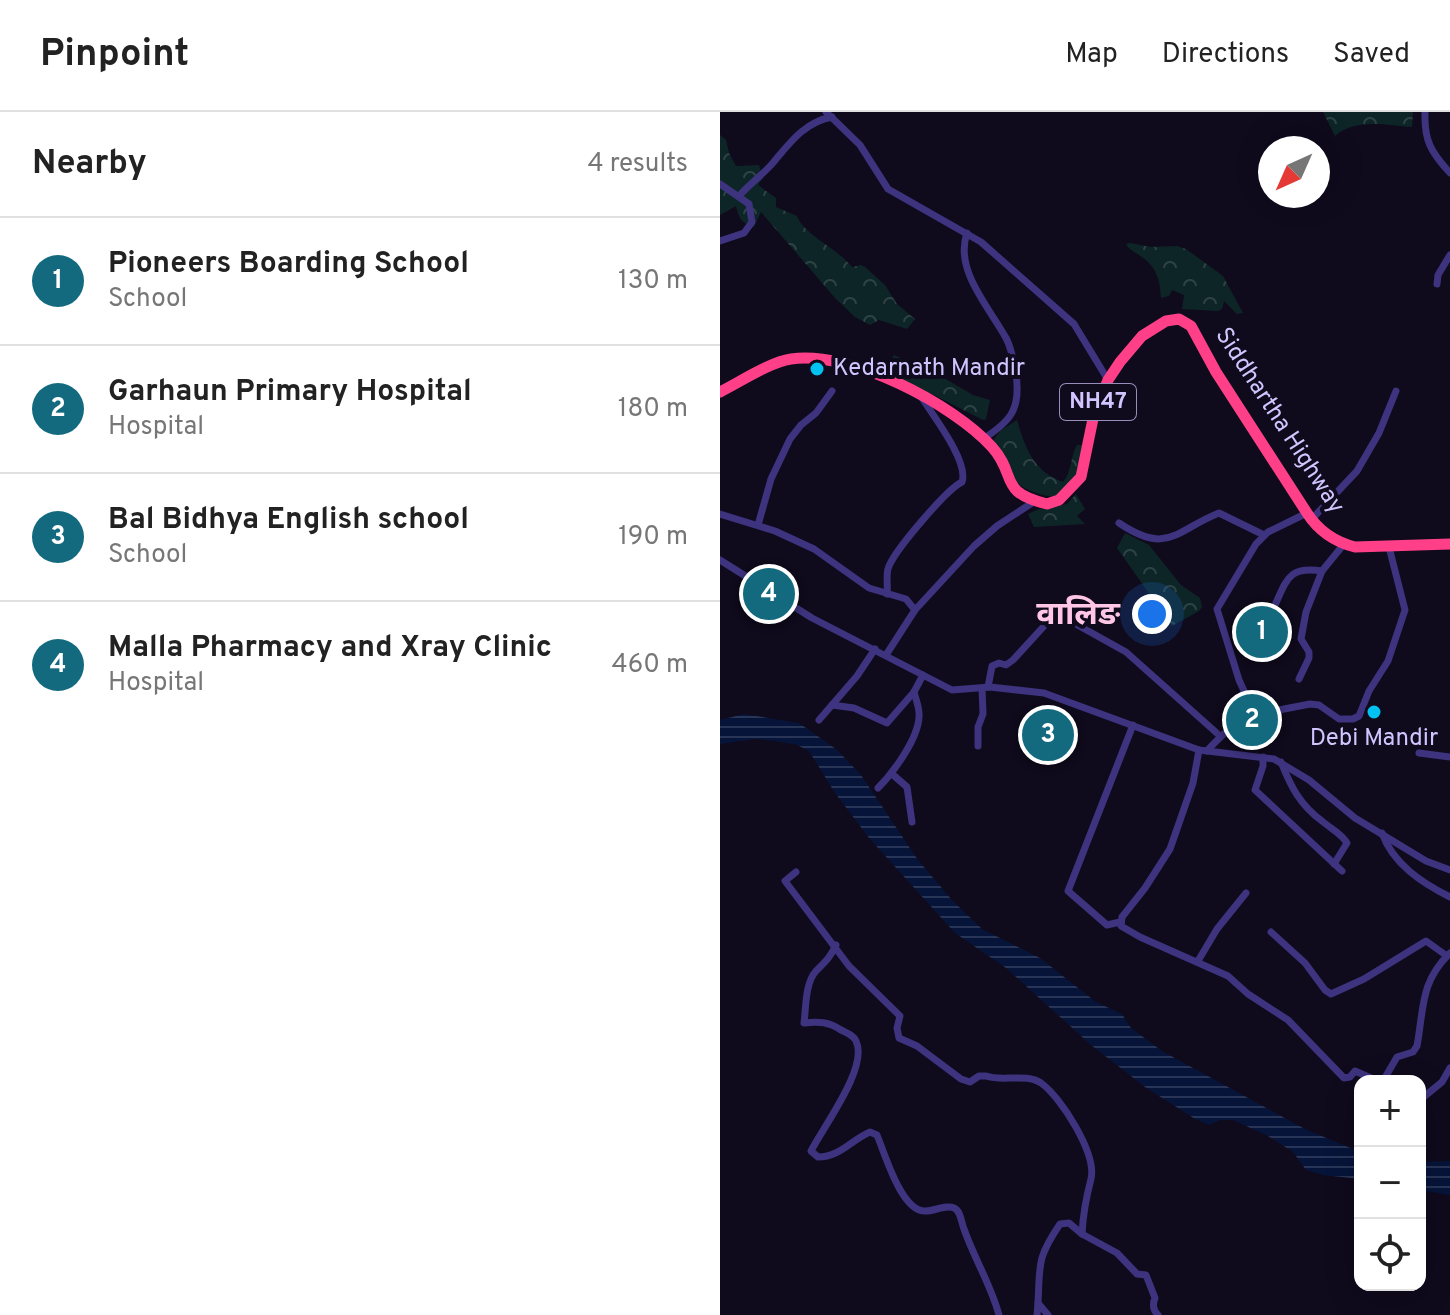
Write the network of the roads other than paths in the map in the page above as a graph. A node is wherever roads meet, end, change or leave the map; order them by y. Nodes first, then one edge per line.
1 (812, 112) edge
2 (1425, 112) edge
3 (829, 115) edge
4 (807, 128) junction
5 (1450, 173) edge
6 (720, 184) edge
7 (739, 196) junction
8 (967, 233) junction
9 (720, 241) edge
10 (1450, 255) edge
11 (1437, 284) dead end
12 (1108, 380) junction
13 (832, 391) dead end
14 (1396, 391) dead end
15 (720, 392) edge
16 (919, 393) junction
17 (983, 439) junction
18 (1035, 501) junction
19 (720, 514) edge
20 (1309, 516) junction
21 (1119, 523) dead end
22 (758, 525) junction
23 (1264, 535) junction
24 (1344, 544) junction
25 (1450, 544) edge
26 (1389, 547) junction
27 (720, 560) edge
28 (1322, 571) junction
29 (887, 594) junction
30 (1275, 605) dead end
31 (915, 610) junction
32 (875, 649) junction
33 (886, 655) junction
34 (923, 675) junction
35 (1299, 679) dead end
36 (985, 687) junction
37 (914, 692) junction
38 (1250, 704) junction
39 (832, 705) junction
40 (819, 720) dead end
41 (1133, 725) junction
42 (1219, 735) junction
43 (978, 746) dead end
44 (1203, 750) junction
45 (1419, 753) dead end
46 (1263, 757) junction
47 (1450, 757) edge
48 (1281, 762) junction
49 (892, 774) junction
50 (878, 788) dead end
51 (912, 822) dead end
52 (1382, 833) junction
53 (1334, 864) junction
54 (1450, 870) edge
55 (1342, 871) dead end
56 (796, 872) dead end
57 (1246, 893) dead end
58 (1450, 897) edge
59 (1120, 922) junction
60 (1271, 932) dead end
61 (836, 945) junction
62 (1448, 955) edge
63 (1198, 961) junction
64 (1450, 1068) edge
65 (1365, 1075) edge
66 (1384, 1075) edge
67 (1426, 1095) edge
68 (1082, 1234) junction
69 (1038, 1303) junction
70 (999, 1315) edge
71 (1037, 1315) edge
72 (1048, 1315) edge
73 (1158, 1315) edge

1 - 4 street
2 - 5 street
3 - 4 street
3 - 8 street
4 - 7 street
6 - 7 street
7 - 9 street
8 - 12 street
8 - 17 street
10 - 11 street
12 - 18 highway, Siddhartha Highway / NH47
12 - 20 highway, Siddhartha Highway / NH47
13 - 22 street
14 - 20 street
15 - 16 highway
16 - 17 highway
16 - 29 street
17 - 18 highway
18 - 31 street
19 - 22 street
20 - 23 street
20 - 24 highway, Siddhartha Highway / NH47
21 - 23 street
22 - 29 street
23 - 38 street
24 - 26 highway, Siddhartha Highway
24 - 28 street
25 - 26 highway, Siddhartha Highway
26 - 38 street
27 - 32 street
28 - 30 street
28 - 35 street
29 - 31 street
31 - 33 street
32 - 33 street
32 - 39 street
33 - 34 street
34 - 36 street
34 - 37 street
36 - 41 street
36 - 42 street
36 - 43 street
37 - 39 street
37 - 49 street
38 - 42 street
39 - 40 street
41 - 44 street
41 - 59 street
42 - 44 street
44 - 46 street
44 - 59 street
45 - 47 street
46 - 48 street
46 - 53 street
48 - 52 street
48 - 53 street
49 - 50 street
49 - 51 street
52 - 54 street
52 - 58 street
53 - 55 street
56 - 61 street
57 - 63 street
59 - 63 street
60 - 62 street
61 - 68 street
61 - 70 street
62 - 66 street
63 - 65 street
64 - 67 street
68 - 69 street
68 - 73 street
69 - 71 street
69 - 72 street

